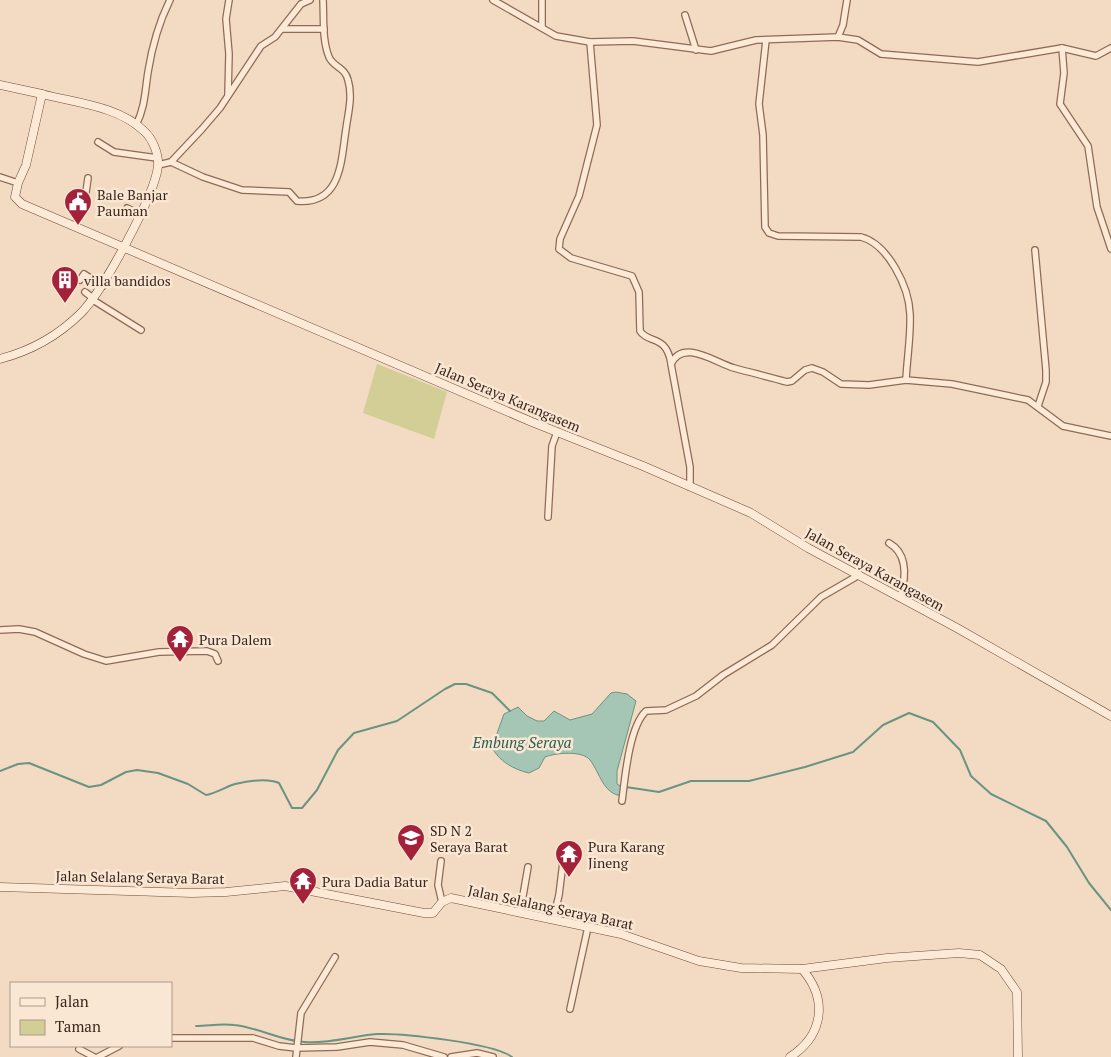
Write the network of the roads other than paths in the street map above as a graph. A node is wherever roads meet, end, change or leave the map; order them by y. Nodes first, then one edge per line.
1 (170, 0) edge
2 (229, 0) edge
3 (310, 0) edge
4 (323, 0) edge
5 (493, 0) edge
6 (542, 0) edge
7 (847, 0) edge
8 (300, 2) edge
9 (685, 15) dead end
10 (542, 27) junction
11 (282, 29) junction
12 (324, 29) junction
13 (838, 36) junction
14 (766, 40) junction
15 (590, 42) junction
16 (1062, 48) junction
17 (1111, 48) edge
18 (696, 50) junction
19 (0, 84) edge
20 (42, 94) junction
21 (228, 96) junction
22 (136, 125) junction
23 (98, 142) dead end
24 (157, 161) junction
25 (171, 162) junction
26 (0, 177) edge
27 (88, 178) dead end
28 (18, 183) junction
29 (127, 208) dead end
30 (139, 214) junction
31 (75, 226) junction
32 (123, 248) junction
33 (1111, 249) edge
34 (1036, 250) dead end
35 (80, 280) dead end
36 (103, 286) junction
37 (85, 292) dead end
38 (94, 300) junction
39 (141, 330) dead end
40 (0, 359) edge
41 (671, 364) junction
42 (906, 380) junction
43 (1038, 406) junction
44 (557, 432) junction
45 (1111, 436) edge
46 (690, 487) junction
47 (548, 517) dead end
48 (889, 543) dead end
49 (859, 575) junction
50 (900, 598) junction
51 (0, 630) edge
52 (218, 661) dead end
53 (1111, 716) edge
54 (622, 801) dead end
55 (564, 854) dead end
56 (441, 861) dead end
57 (528, 867) dead end
58 (0, 887) edge
59 (442, 902) junction
60 (520, 913) junction
61 (553, 920) junction
62 (588, 927) junction
63 (335, 957) dead end
64 (824, 967) junction
65 (802, 969) junction
66 (813, 983) junction
67 (570, 1009) dead end
68 (172, 1038) edge
69 (117, 1047) edge
70 (296, 1048) junction
71 (79, 1050) dead end
72 (96, 1057) edge
73 (296, 1057) edge
74 (444, 1057) edge
75 (451, 1057) edge
76 (493, 1057) edge
77 (790, 1057) edge
78 (1018, 1057) edge

1 - 22 street
2 - 21 street
3 - 8 street
4 - 12 street
5 - 10 street
6 - 10 street
7 - 13 street
8 - 11 street
9 - 18 street
10 - 15 street
11 - 12 street
11 - 21 street
12 - 25 street
13 - 14 street
13 - 16 street
14 - 18 street
14 - 42 street
15 - 18 street
15 - 41 street
16 - 17 street
16 - 33 street
19 - 20 street
20 - 22 street
20 - 28 street
21 - 25 street
22 - 24 street
23 - 24 street
24 - 25 street
24 - 30 street
26 - 28 street
27 - 31 street
28 - 31 street, Jalan Seraya Karangasem
29 - 30 street
30 - 32 street
31 - 32 street, Jalan Seraya Karangasem
32 - 36 street
32 - 44 street, Jalan Seraya Karangasem
34 - 43 street
35 - 36 street
36 - 38 street
37 - 38 street
38 - 39 street
38 - 40 street
41 - 42 street
41 - 46 street
42 - 43 street
43 - 45 street
44 - 46 street, Jalan Seraya Karangasem
44 - 47 street
46 - 49 street, Jalan Seraya Karangasem
48 - 50 street
49 - 50 street, Jalan Seraya Karangasem
49 - 54 street
50 - 53 street, Jalan Seraya Karangasem
51 - 52 street
55 - 61 street
56 - 59 street
57 - 60 street
58 - 59 street, Jalan Selalang Seraya Barat
59 - 60 street, Jalan Selalang Seraya Barat
60 - 61 street, Jalan Selalang Seraya Barat
61 - 62 street, Jalan Selalang Seraya Barat
62 - 65 street, Jalan Selalang Seraya Barat
62 - 67 street
63 - 70 street
64 - 65 street, Jalan Selalang Seraya Barat
64 - 66 street
64 - 78 street, Jalan Selalang Seraya Barat
65 - 66 street
66 - 77 street
68 - 70 street
69 - 72 street
70 - 73 street
70 - 74 street
71 - 72 street
75 - 76 street

